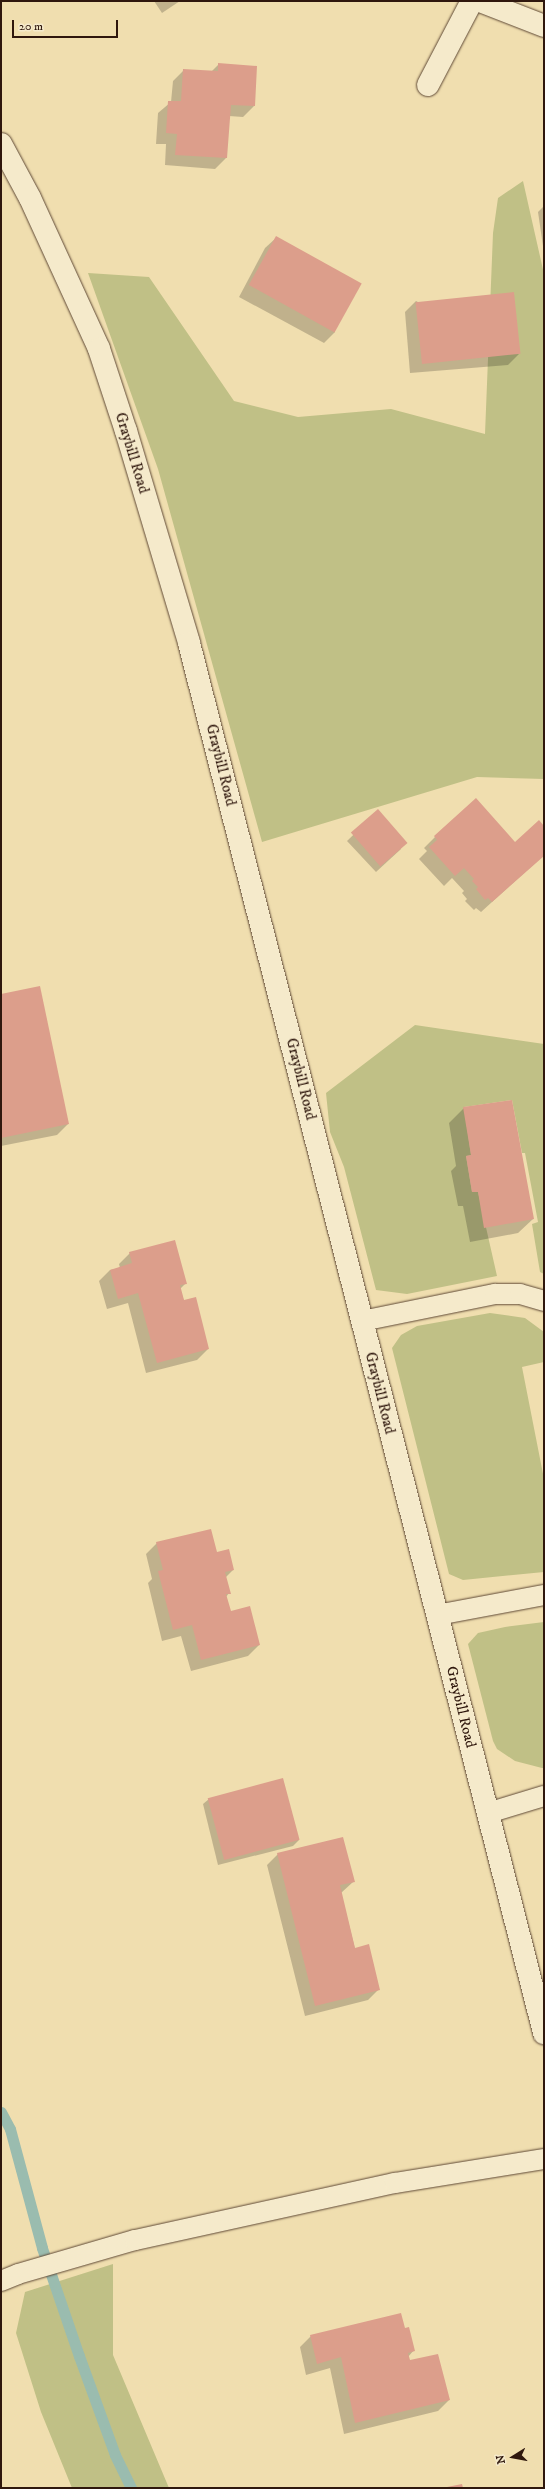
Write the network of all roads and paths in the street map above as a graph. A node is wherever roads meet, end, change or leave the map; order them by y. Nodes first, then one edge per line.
1 (472, 1) edge
2 (480, 1) edge
3 (544, 26) edge
4 (428, 85) dead end
5 (1, 144) edge
6 (544, 1301) edge
7 (362, 1321) junction
8 (544, 1595) edge
9 (438, 1615) junction
10 (544, 1796) edge
11 (488, 1813) junction
12 (544, 2033) edge
13 (544, 2159) edge
14 (1, 2281) edge

1 - 4 street
2 - 3 street
5 - 7 street, Graybill Road
6 - 7 lane
7 - 9 street, Graybill Road
8 - 9 lane
9 - 11 street, Graybill Road
10 - 11 lane
11 - 12 street, Graybill Road
13 - 14 lane

